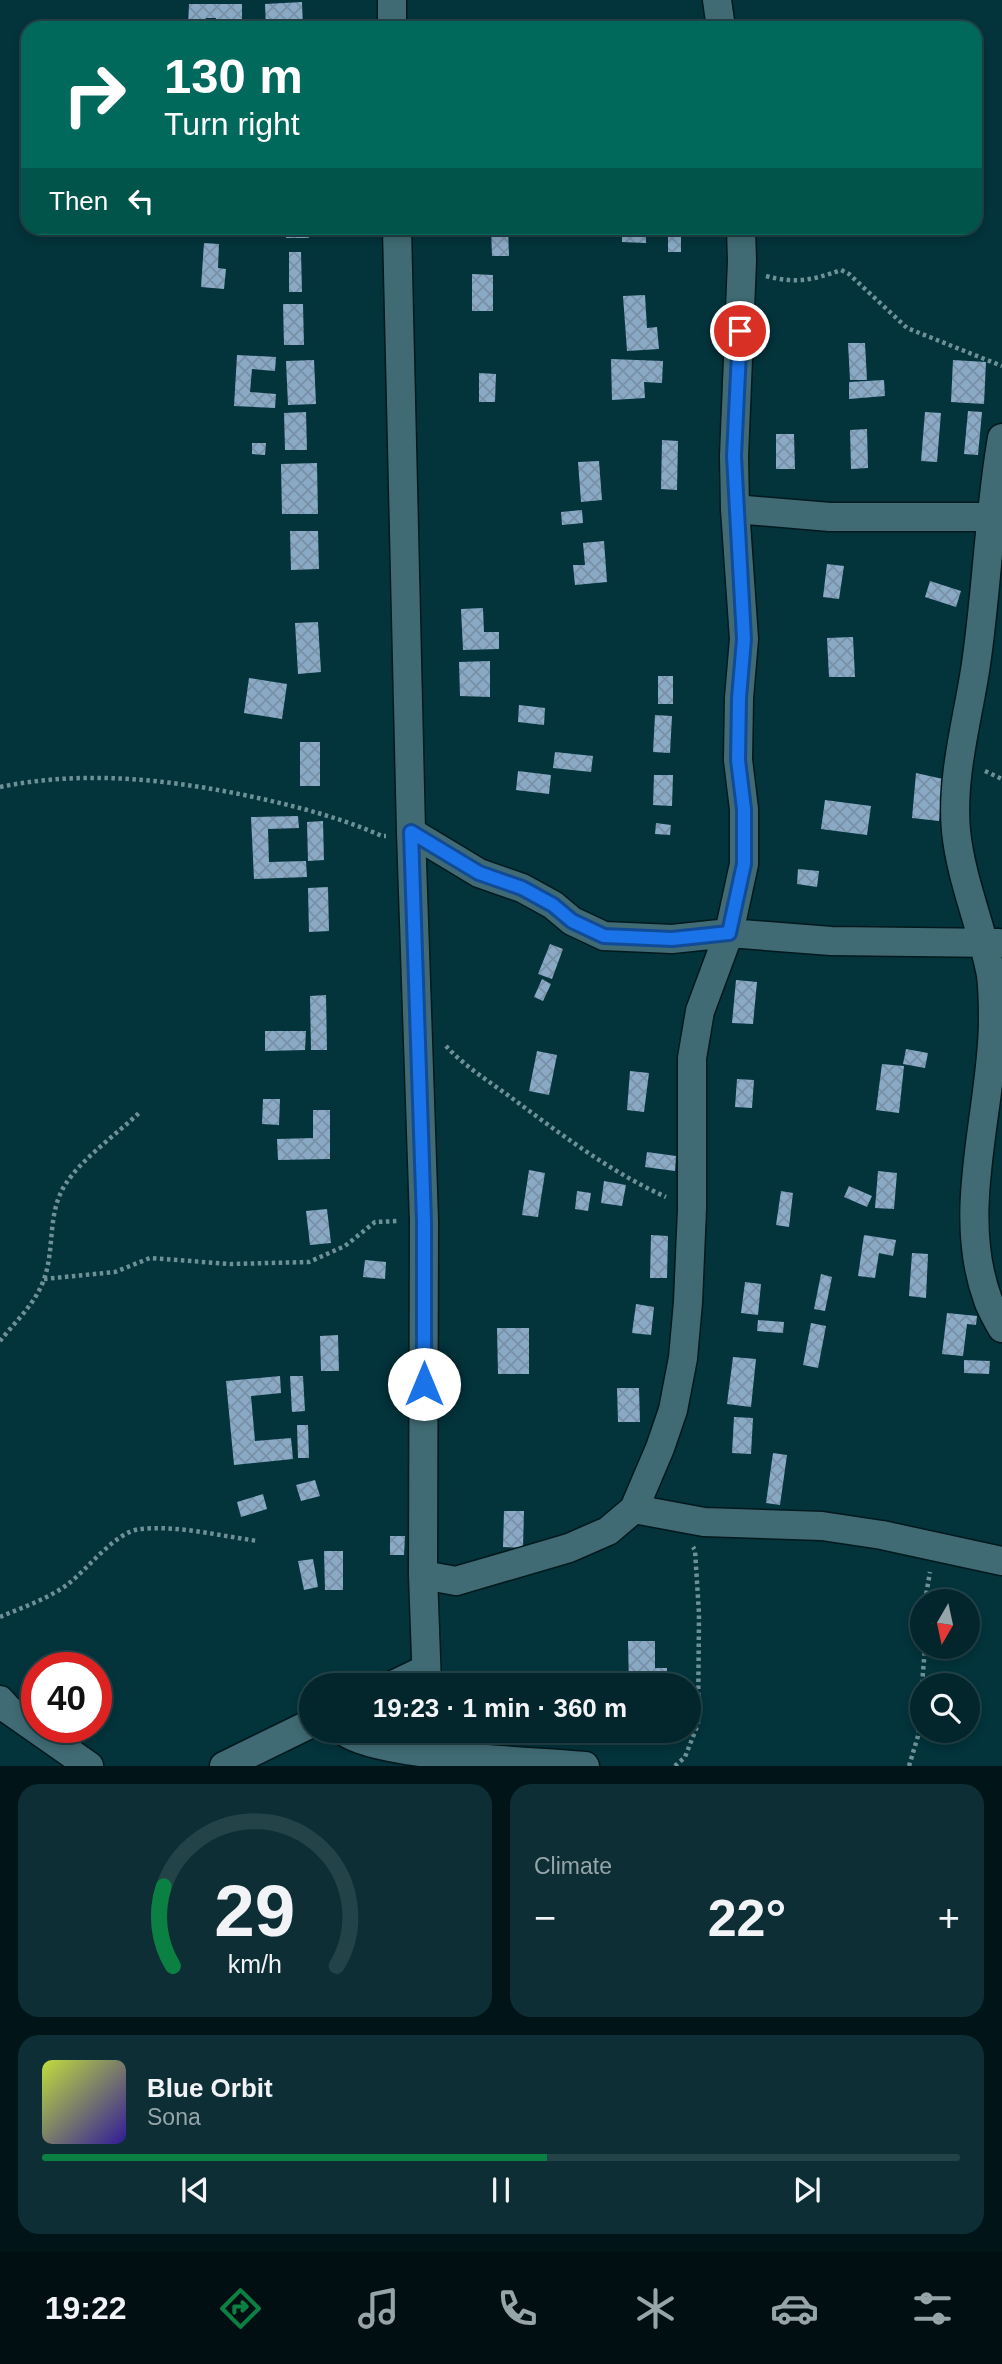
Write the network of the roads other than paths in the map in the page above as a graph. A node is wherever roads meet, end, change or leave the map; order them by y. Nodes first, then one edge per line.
1 (392, 0) edge
2 (717, 0) edge
3 (392, 21) edge
4 (720, 21) edge
5 (397, 235) edge
6 (741, 235) edge
7 (1002, 438) edge
8 (735, 509) junction
9 (990, 517) junction
10 (411, 832) junction
11 (729, 933) junction
12 (992, 942) edge
13 (1002, 1328) edge
14 (635, 1509) junction
15 (1002, 1561) edge
16 (423, 1575) junction
17 (426, 1673) edge
18 (0, 1700) edge
19 (299, 1729) edge
20 (374, 1743) edge
21 (430, 1750) edge
22 (89, 1766) edge
23 (224, 1766) edge
24 (585, 1766) edge

1 - 3 street
2 - 4 street
5 - 10 street
6 - 8 street
7 - 9 street
8 - 9 street
8 - 11 street
9 - 12 street
10 - 11 street
10 - 16 street
11 - 12 street
11 - 14 street
12 - 13 street
14 - 15 street
14 - 16 street
16 - 17 street
18 - 22 street
19 - 23 street
20 - 21 street
21 - 24 street

